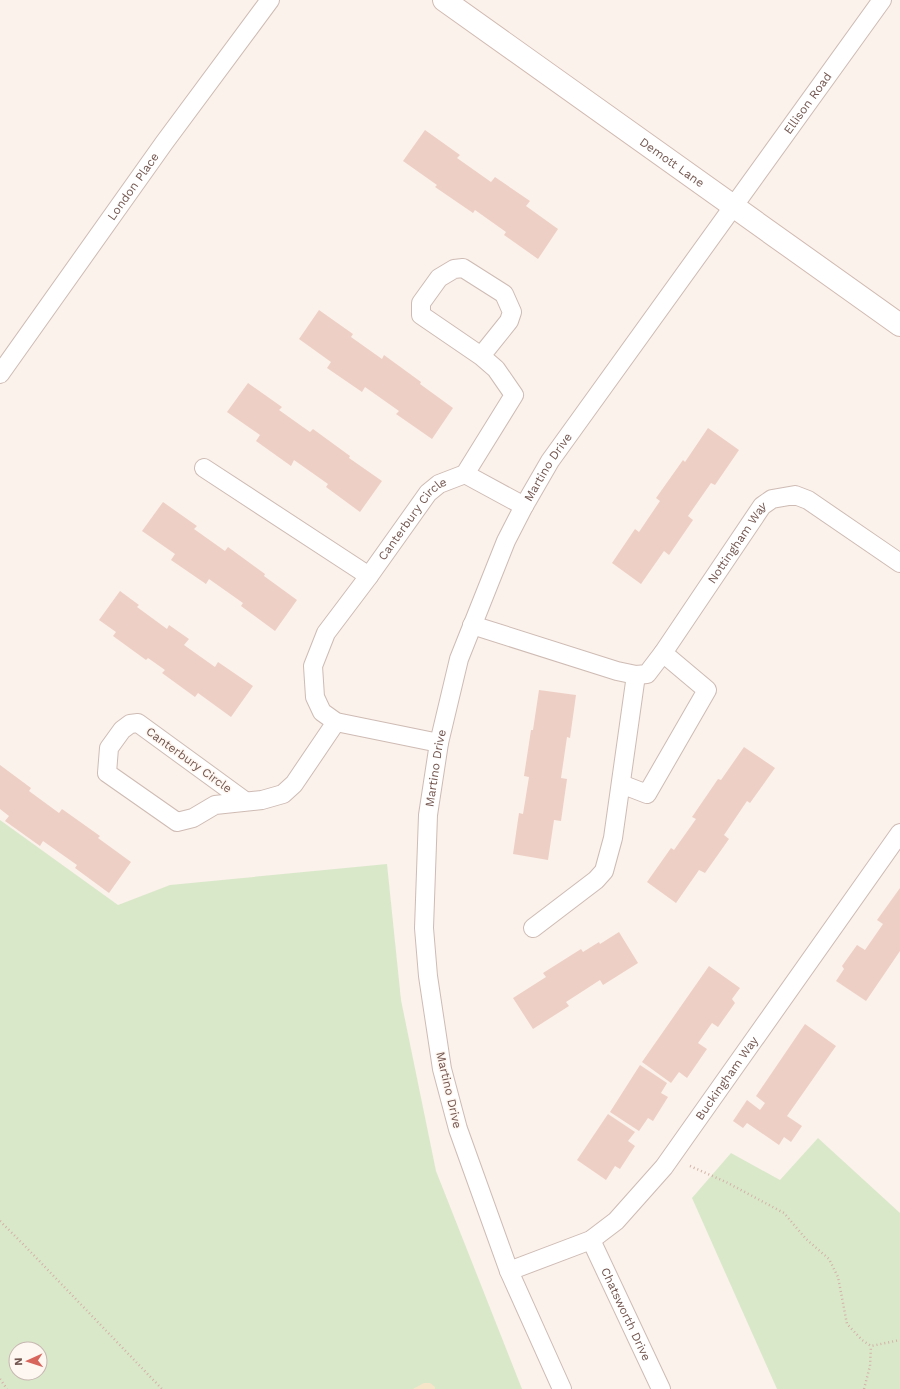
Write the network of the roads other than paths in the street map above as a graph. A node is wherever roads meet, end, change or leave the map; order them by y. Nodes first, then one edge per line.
1 (270, 0) edge
2 (444, 0) edge
3 (882, 0) edge
4 (734, 206) junction
5 (900, 325) edge
6 (481, 356) junction
7 (0, 374) edge
8 (204, 468) dead end
9 (465, 474) junction
10 (524, 506) junction
11 (900, 563) edge
12 (369, 576) junction
13 (472, 625) junction
14 (663, 653) junction
15 (636, 675) junction
16 (336, 722) junction
17 (439, 743) junction
18 (621, 784) junction
19 (245, 801) junction
20 (900, 833) edge
21 (533, 928) dead end
22 (591, 1240) junction
23 (509, 1271) junction
24 (562, 1389) edge
25 (661, 1389) edge

1 - 7 street, London Place
2 - 4 street, Demott Lane
3 - 4 street, Ellison Road
4 - 5 street, Demott Lane
4 - 10 street, Martino Drive
6 - 6 street, Canterbury Circle
6 - 9 street, Canterbury Circle
8 - 12 street
9 - 10 street, Canterbury Circle
9 - 12 street, Canterbury Circle
10 - 13 street, Martino Drive
11 - 14 street, Nottingham Way
12 - 16 street, Canterbury Circle
13 - 15 street
13 - 17 street, Martino Drive
14 - 15 street, Nottingham Way
14 - 18 street
15 - 18 street
16 - 17 street, Canterbury Circle
16 - 19 street, Canterbury Circle
17 - 23 street, Martino Drive
18 - 21 street
19 - 19 street, Canterbury Circle
20 - 22 street, Buckingham Way
22 - 23 street, Buckingham Way
22 - 25 street, Chatsworth Drive
23 - 24 street, Martino Drive

